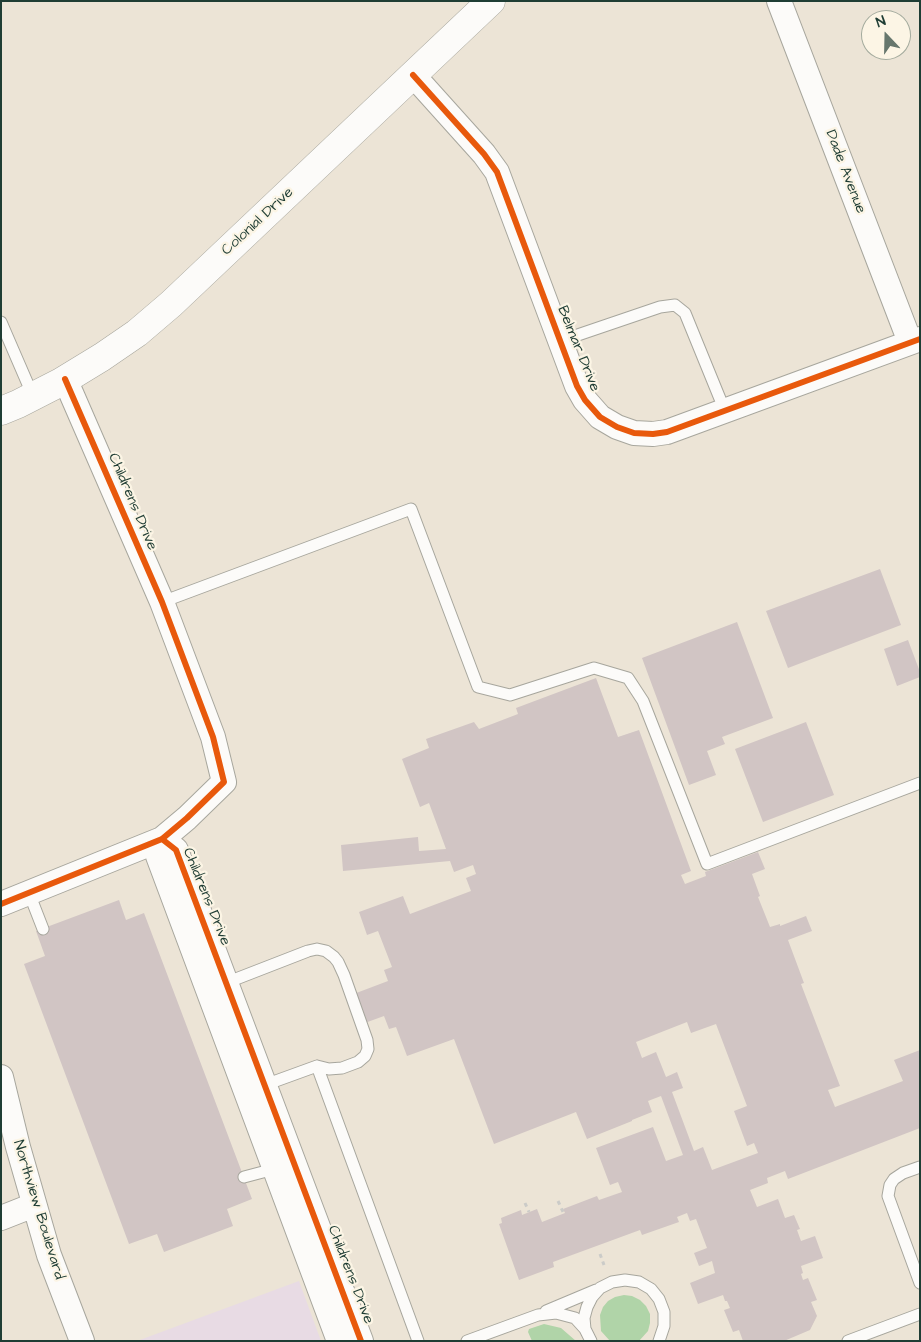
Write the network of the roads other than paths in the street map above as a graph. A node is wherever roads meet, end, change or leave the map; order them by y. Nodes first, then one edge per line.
1 (490, 1) edge
2 (779, 1) edge
3 (412, 75) junction
4 (1, 322) edge
5 (560, 341) junction
6 (915, 341) edge
7 (66, 379) junction
8 (33, 396) junction
9 (1, 411) edge
10 (725, 411) junction
11 (162, 602) junction
12 (920, 783) edge
13 (162, 839) junction
14 (29, 893) junction
15 (1, 904) edge
16 (43, 929) dead end
17 (217, 986) junction
18 (317, 1066) junction
19 (1, 1077) edge
20 (256, 1089) junction
21 (285, 1167) junction
22 (920, 1167) edge
23 (244, 1177) dead end
24 (34, 1205) junction
25 (1, 1218) edge
26 (920, 1283) edge
27 (600, 1288) junction
28 (920, 1314) edge
29 (538, 1315) junction
30 (585, 1329) junction
31 (82, 1341) edge
32 (339, 1341) edge
33 (361, 1341) edge
34 (418, 1341) edge
35 (467, 1341) edge
36 (591, 1341) edge
37 (659, 1341) edge
38 (848, 1341) edge

1 - 3 street, Colonial Drive
2 - 6 street, Dade Avenue
3 - 5 street, Belmar Drive
3 - 7 street, Colonial Drive
4 - 8 lane
5 - 10 street, Belmar Drive
5 - 10 lane
6 - 10 street, Belmar Drive
7 - 8 street, Colonial Drive
7 - 11 street, Childrens Drive
8 - 9 street, Colonial Drive
11 - 12 lane
11 - 13 street, Childrens Drive
13 - 14 street
13 - 17 street, Childrens Drive
14 - 15 street
14 - 16 lane
17 - 18 lane
17 - 20 street, Childrens Drive
18 - 20 lane
18 - 34 lane
19 - 24 street, Northview Boulevard
20 - 21 street, Childrens Drive
21 - 23 lane
21 - 32 street, Childrens Drive
21 - 33 street, Childrens Drive
22 - 26 lane
24 - 25 street
24 - 31 street, Northview Boulevard
27 - 29 lane
27 - 30 lane
27 - 37 lane
28 - 38 lane
29 - 30 lane
29 - 35 lane
30 - 36 lane

